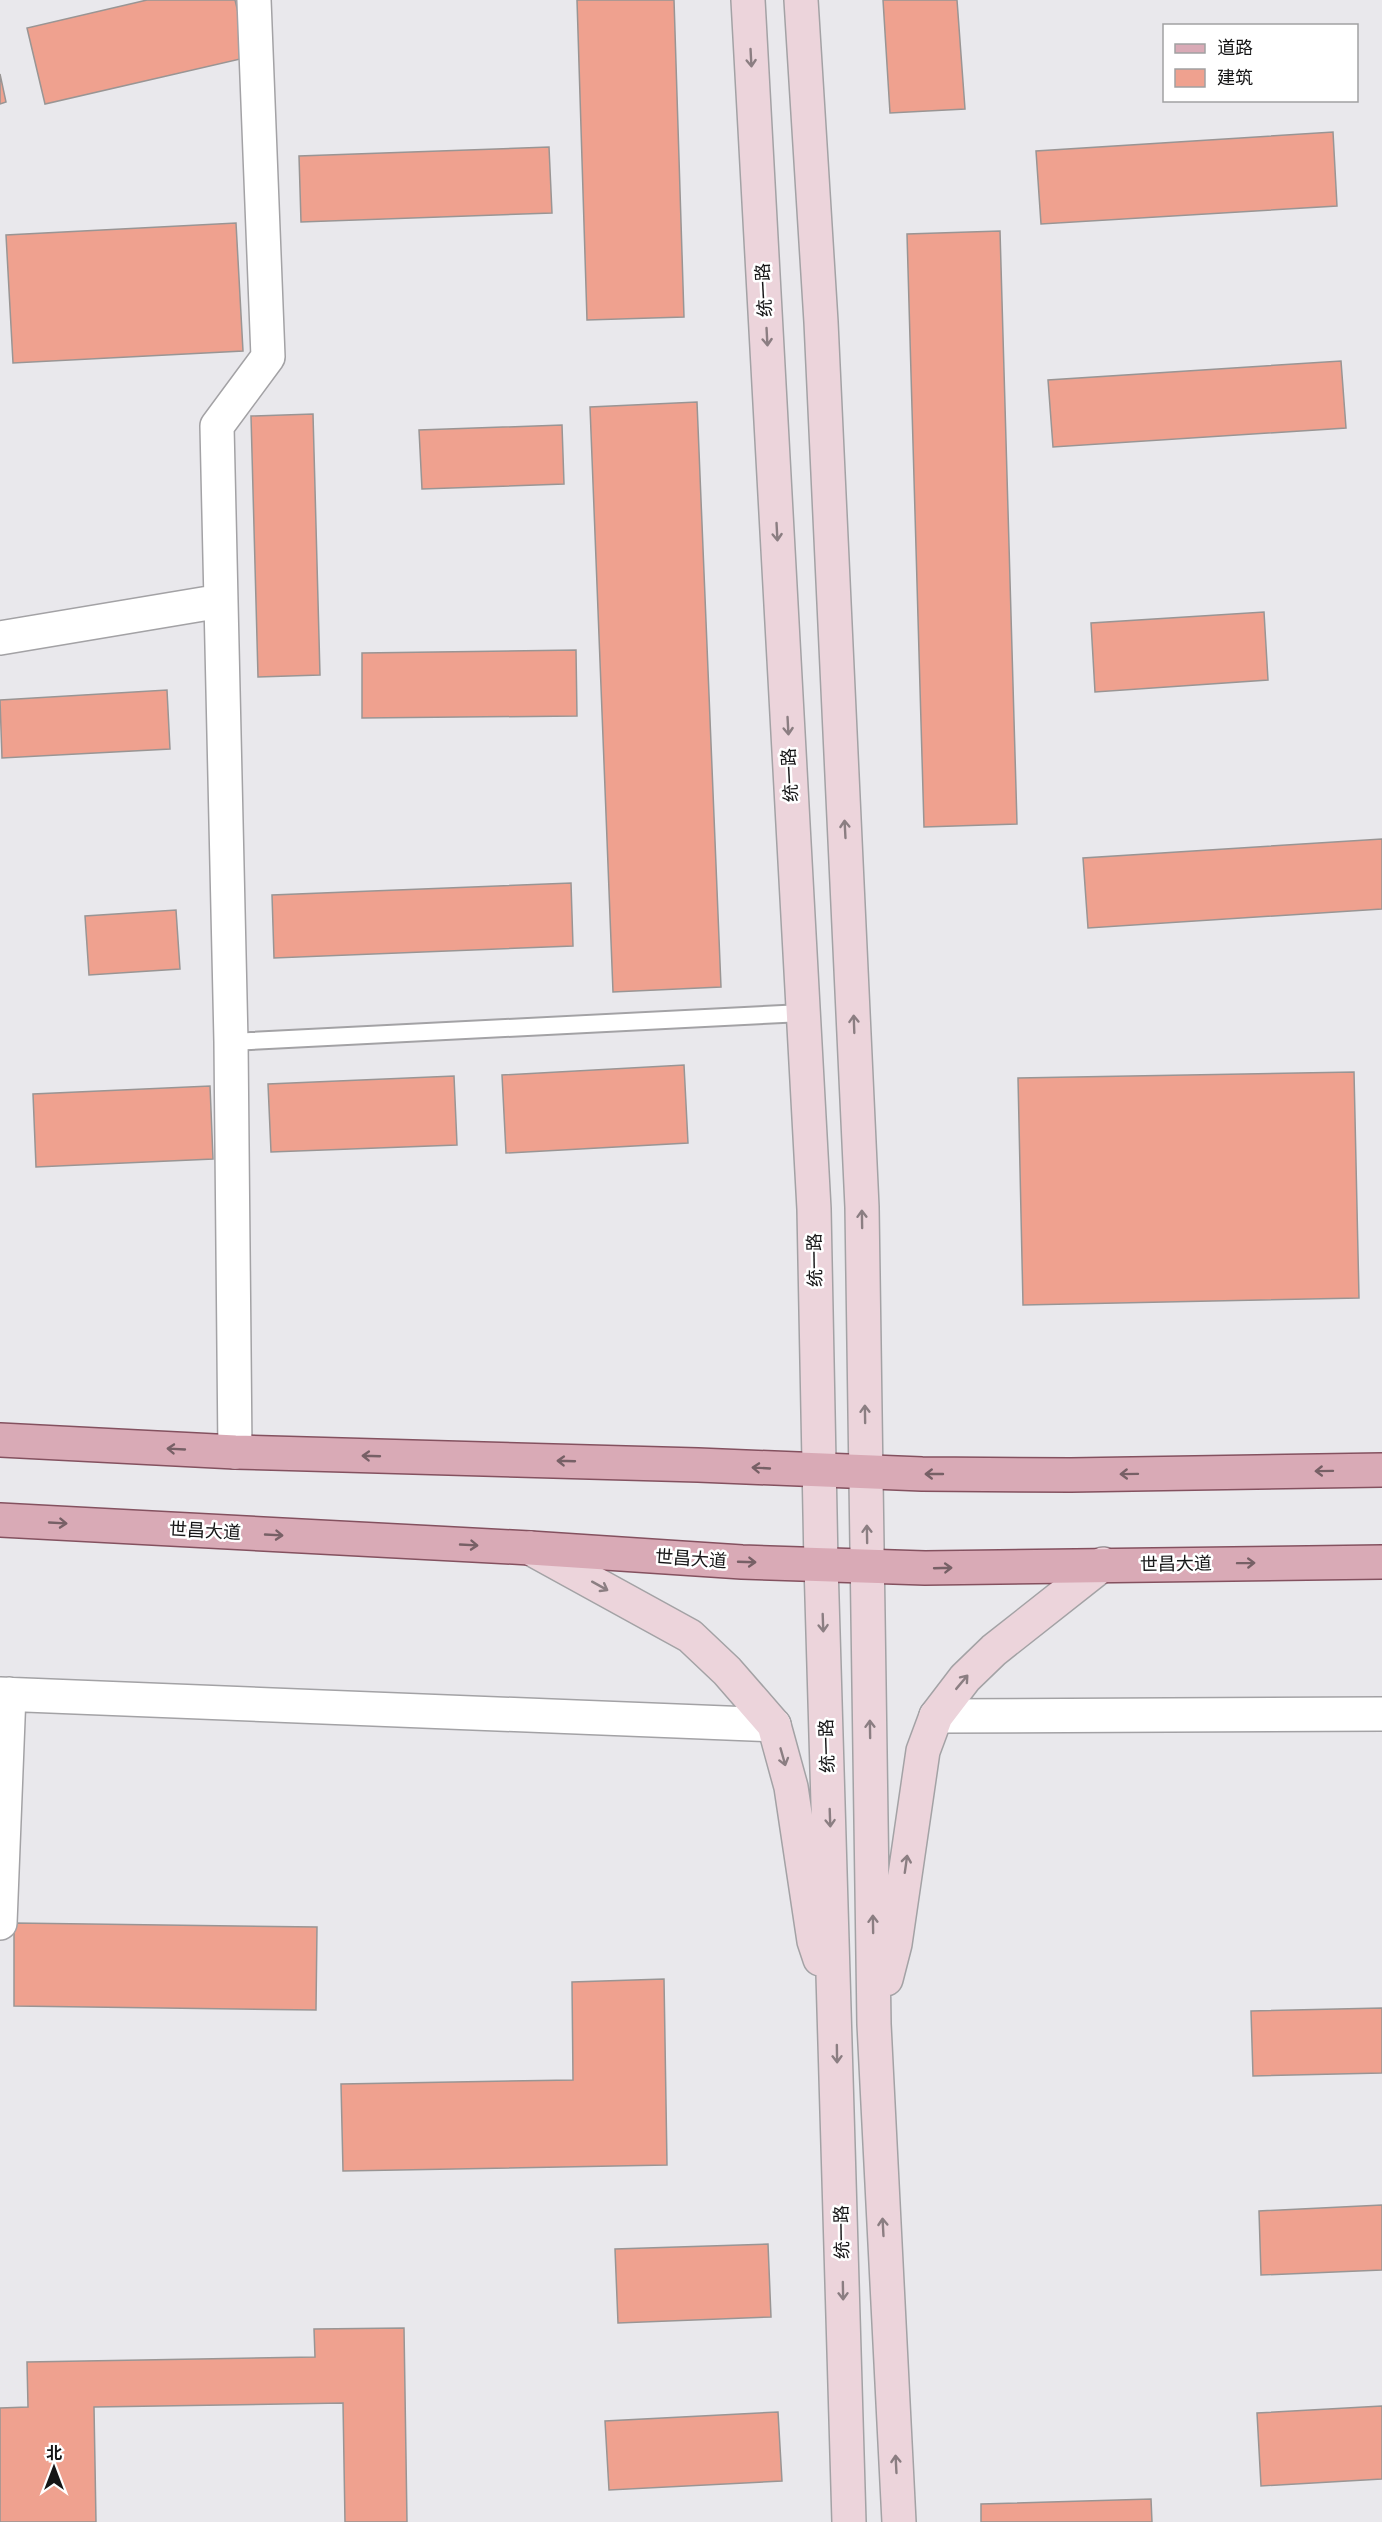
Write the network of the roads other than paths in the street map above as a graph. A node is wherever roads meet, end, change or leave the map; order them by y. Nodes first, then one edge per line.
1 (254, 0) edge
2 (748, 0) edge
3 (801, 0) edge
4 (221, 601) junction
5 (0, 638) edge
6 (803, 1013) junction
7 (231, 1042) junction
8 (0, 1440) edge
9 (235, 1452) junction
10 (1382, 1470) edge
11 (819, 1471) junction
12 (866, 1472) junction
13 (0, 1520) edge
14 (530, 1548) junction
15 (1382, 1562) edge
16 (821, 1564) junction
17 (1103, 1564) junction
18 (867, 1566) junction
19 (5, 1694) edge
20 (1382, 1714) edge
21 (936, 1716) junction
22 (774, 1725) junction
23 (0, 1923) edge
24 (836, 2007) junction
25 (874, 2024) junction
26 (849, 2522) edge
27 (899, 2522) edge

1 - 4 street
2 -> 6 main road, 统一路
12 -> 3 main road
4 - 5 street
4 - 7 street
6 - 7 lane
6 - 11 main road, 统一路
7 - 9 street
9 -> 8 main road
11 -> 9 main road
10 -> 12 main road
11 - 12 main road
11 - 16 main road, 统一路
18 -> 12 main road
13 -> 14 main road, 世昌大道
14 -> 16 main road, 世昌大道
14 -> 22 main road
17 -> 15 main road, 世昌大道
16 - 18 main road, 世昌大道
16 -> 24 main road, 统一路
18 -> 17 main road, 世昌大道
21 -> 17 main road
25 -> 18 main road
19 - 22 street
19 - 23 street
20 - 21 street
25 -> 21 main road
22 -> 24 main road
24 -> 26 main road, 统一路
27 -> 25 main road

